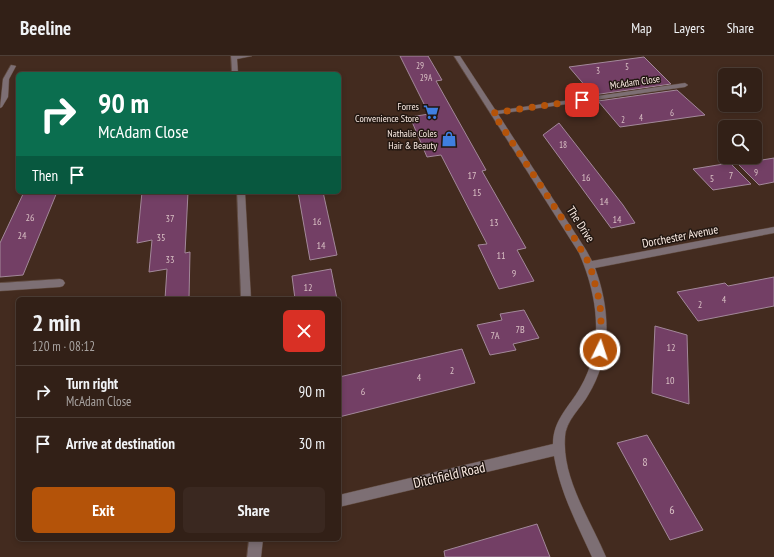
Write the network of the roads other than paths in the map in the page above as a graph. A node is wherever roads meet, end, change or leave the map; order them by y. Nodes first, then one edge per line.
1 (248, 56) edge
2 (457, 56) edge
3 (234, 57) edge
4 (12, 66) dead end
5 (235, 72) edge
6 (685, 85) dead end
7 (2, 91) edge
8 (0, 106) edge
9 (493, 113) junction
10 (241, 194) edge
11 (774, 230) edge
12 (590, 265) junction
13 (60, 282) dead end
14 (0, 287) edge
15 (246, 297) edge
16 (558, 450) junction
17 (341, 502) edge
18 (256, 541) edge
19 (254, 557) edge
20 (600, 557) edge

1 - 3 street
2 - 9 street, The Drive
3 - 5 street
4 - 7 street
6 - 9 street, McAdam Close
7 - 8 street
9 - 12 street, The Drive
10 - 15 street
11 - 12 street, Dorchester Avenue
12 - 16 street, The Drive
13 - 14 street
16 - 17 street, Ditchfield Road
16 - 20 street, The Drive
18 - 19 street

